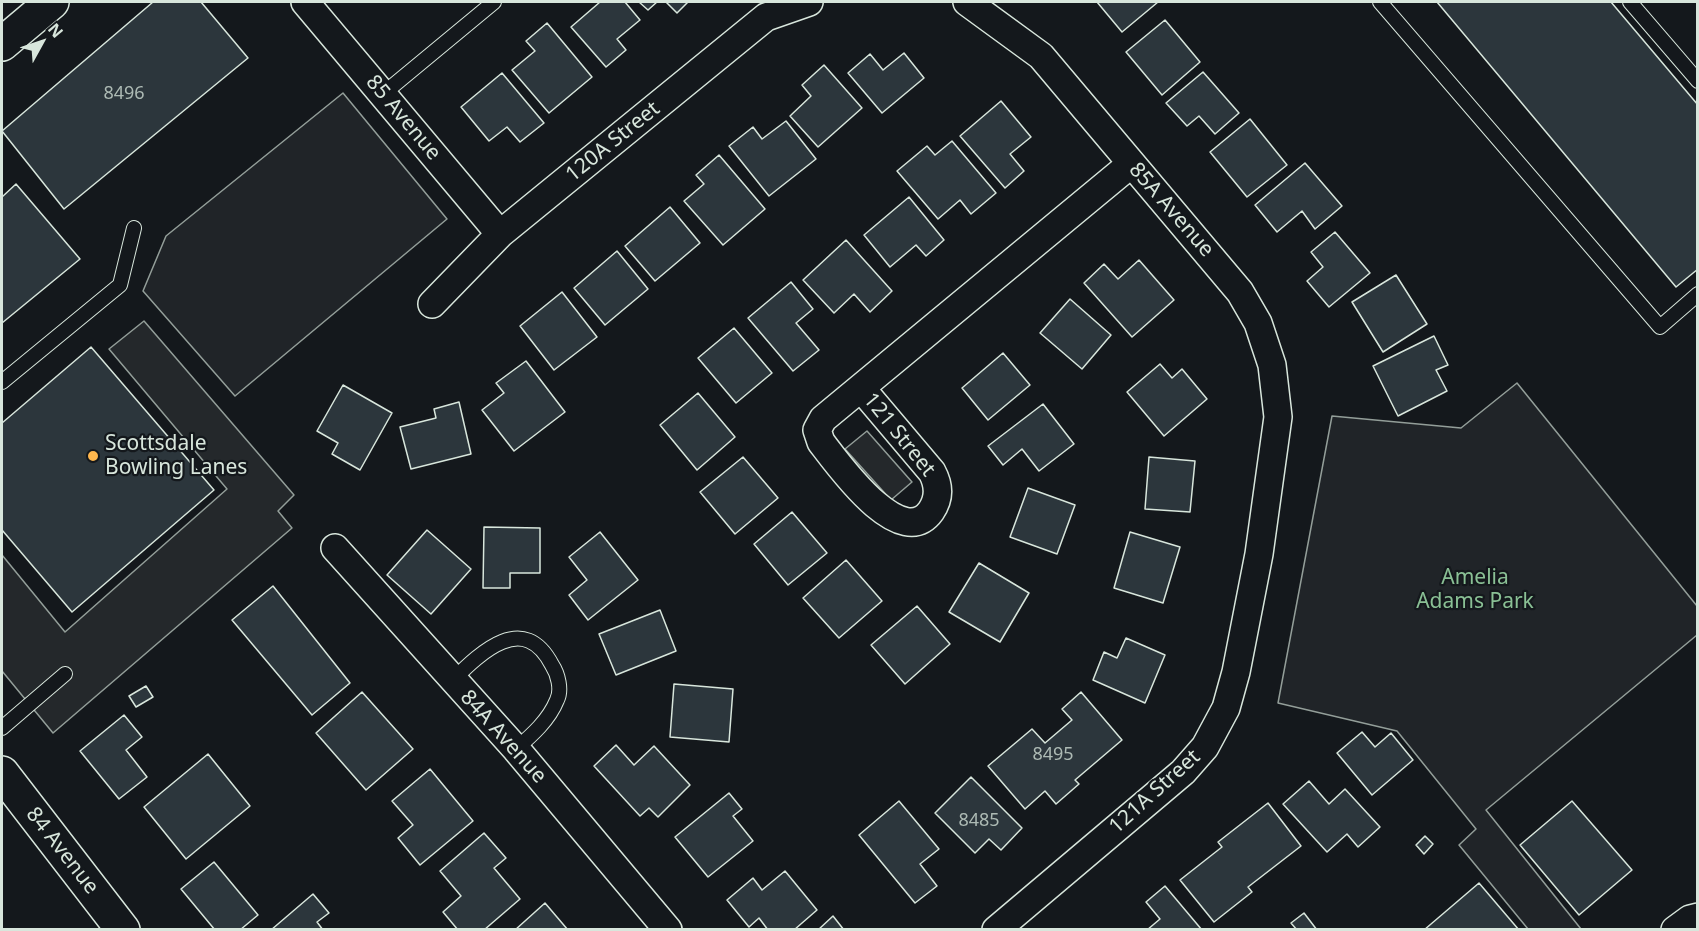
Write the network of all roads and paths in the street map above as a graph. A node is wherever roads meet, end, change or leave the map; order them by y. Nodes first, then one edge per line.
1 (52, 2) edge
2 (305, 2) edge
3 (494, 2) edge
4 (809, 2) edge
5 (967, 2) edge
6 (1380, 2) edge
7 (1630, 2) edge
8 (2, 44) edge
9 (1698, 81) edge
10 (383, 94) junction
11 (1131, 164) junction
12 (134, 228) dead end
13 (500, 234) junction
14 (1698, 294) edge
15 (432, 304) dead end
16 (2, 382) edge
17 (861, 388) junction
18 (1271, 471) joint
19 (335, 548) dead end
20 (65, 674) dead end
21 (453, 680) junction
22 (2, 728) edge
23 (516, 749) junction
24 (4, 783) edge
25 (1698, 917) edge
26 (123, 930) edge
27 (668, 930) edge
28 (996, 930) edge
29 (1675, 930) edge

1 - 8 street
2 - 10 street, 85 Avenue
3 - 10 lane
4 - 13 street, 120A Street
5 - 11 street, 85A Avenue
6 - 14 lane
7 - 9 lane
10 - 13 street, 85 Avenue
11 - 17 street, 121 Street
11 - 18 street, 85A Avenue
12 - 16 lane
13 - 15 street, 120A Street
17 - 17 street, 121 Street
18 - 28 street, 121A Street
19 - 21 street, 84A Avenue
20 - 22 lane
21 - 23 street, 84A Avenue
21 - 23 lane
23 - 27 street, 84A Avenue
24 - 26 street, 84 Avenue
25 - 29 street

